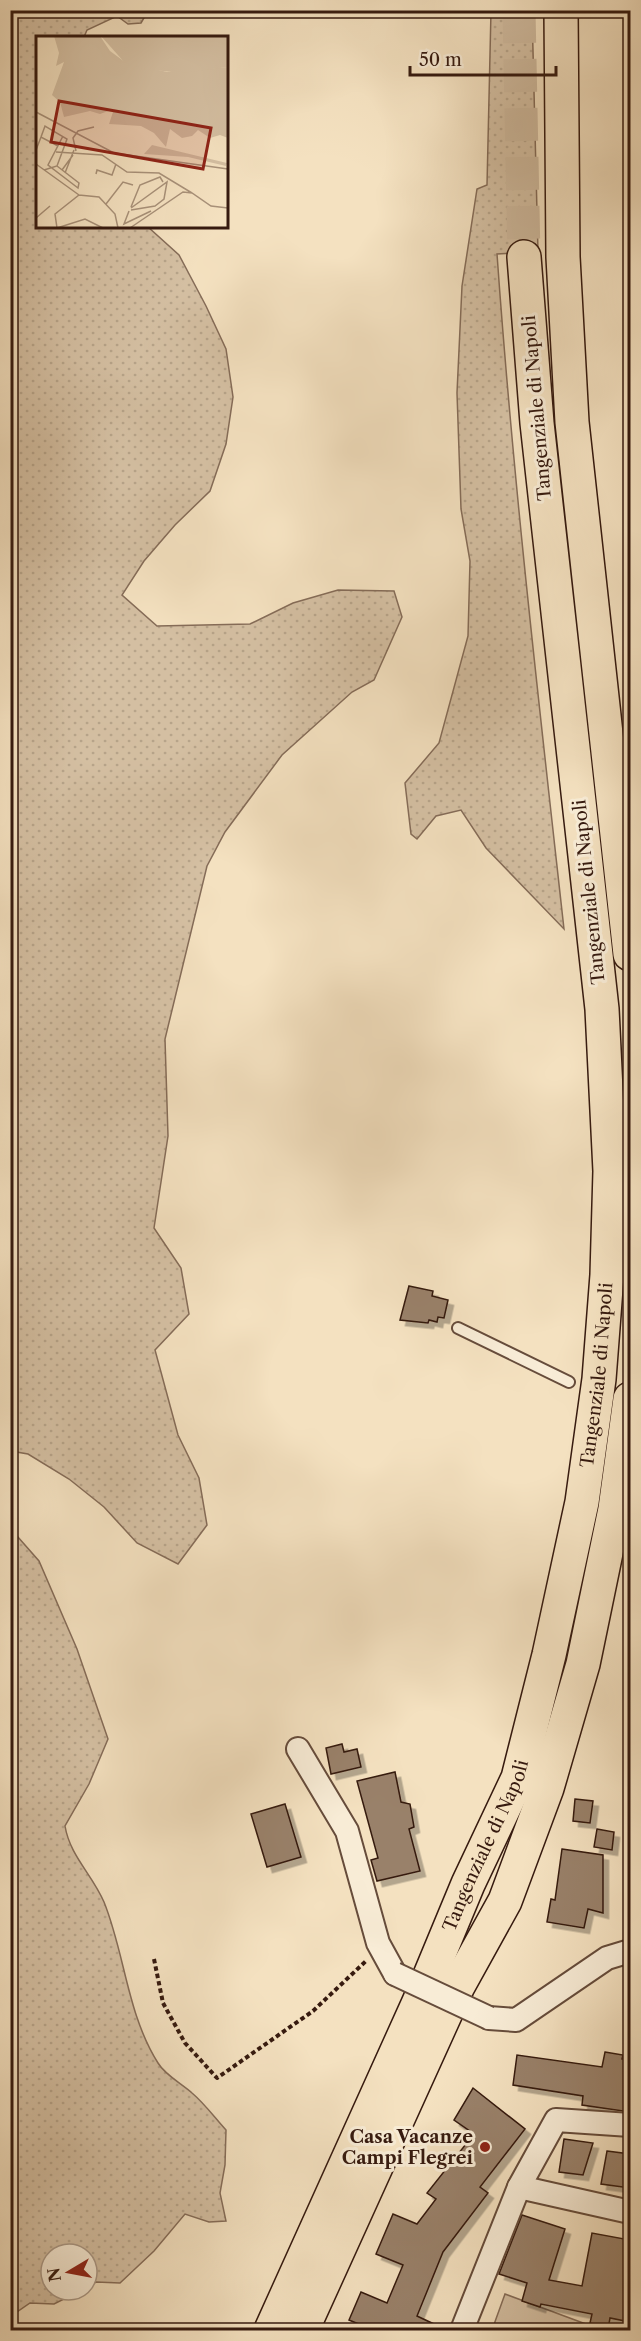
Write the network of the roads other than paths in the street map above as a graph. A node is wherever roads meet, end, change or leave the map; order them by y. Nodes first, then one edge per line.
1 (561, 10) edge
2 (524, 257) tunnel mouth
3 (630, 954) edge
4 (458, 1328) dead end
5 (569, 1382) dead end
6 (630, 1399) edge
7 (298, 1749) dead end
8 (630, 1951) edge
9 (630, 2125) edge
10 (519, 2187) junction
11 (630, 2212) edge
12 (271, 2331) edge
13 (302, 2331) edge
14 (462, 2331) edge

1 - 3 highway, Tangenziale di Napoli
2 - 12 highway, Tangenziale di Napoli
4 - 5 lane
6 - 13 highway, Tangenziale di Napoli
7 - 8 street, bridge
9 - 10 street
10 - 11 street
10 - 14 street

